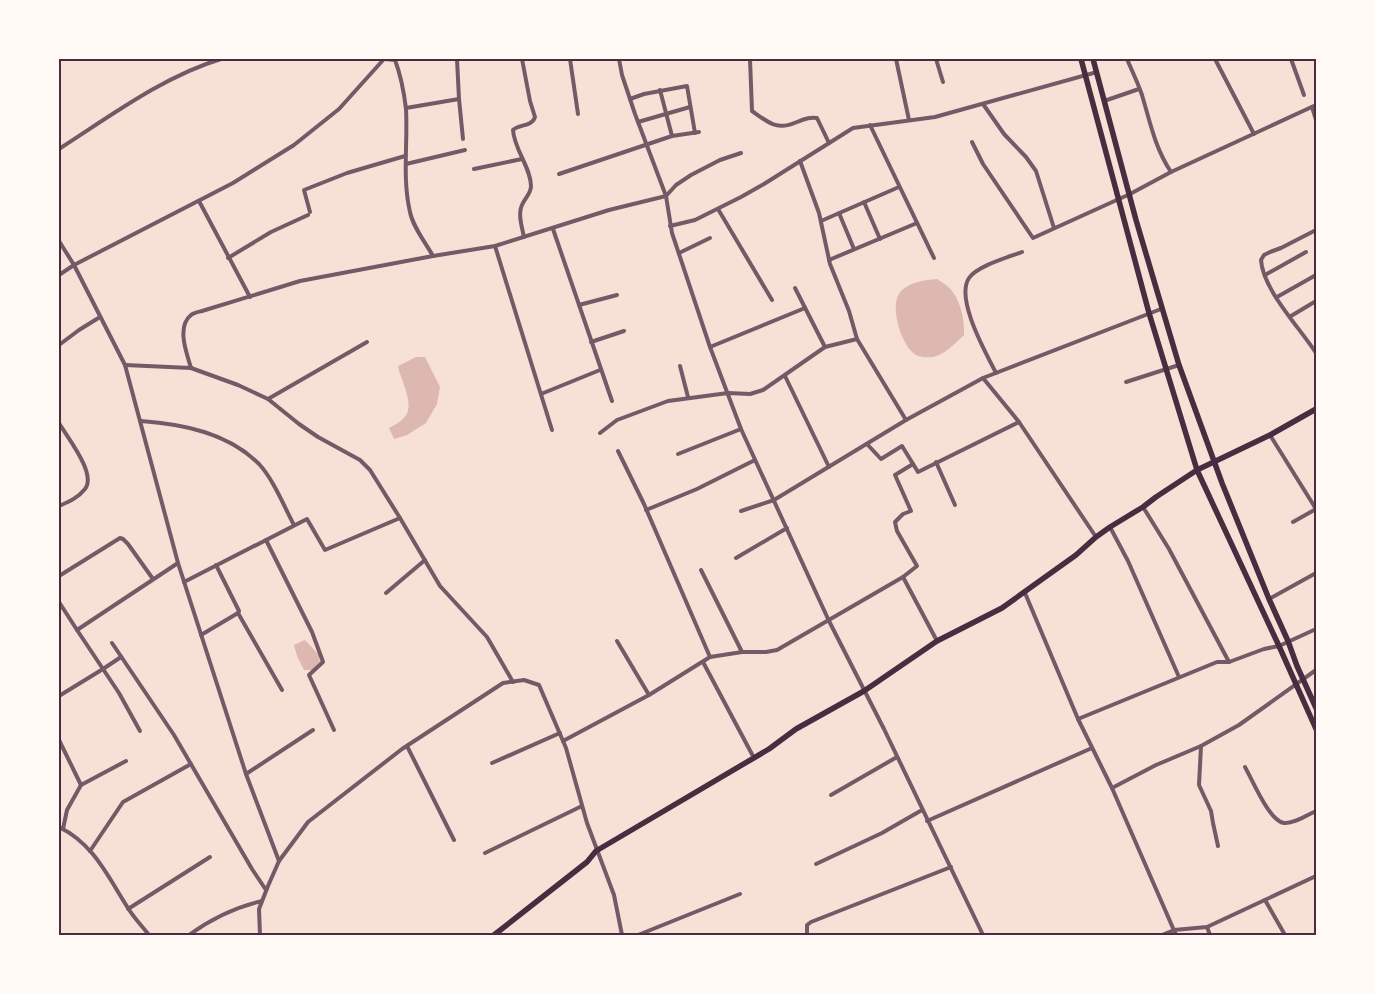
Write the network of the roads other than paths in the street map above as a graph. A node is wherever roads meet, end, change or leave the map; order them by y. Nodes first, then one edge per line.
1 (221, 59) edge
2 (384, 59) edge
3 (457, 59) edge
4 (522, 59) edge
5 (570, 59) edge
6 (619, 59) edge
7 (750, 59) edge
8 (896, 59) edge
9 (936, 59) edge
10 (1081, 59) edge
11 (1093, 59) edge
12 (1127, 59) edge
13 (1215, 59) edge
14 (1291, 59) edge
15 (396, 60) edge
16 (1097, 72) junction
17 (1086, 75) junction
18 (943, 82) dead end
19 (660, 89) junction
20 (1139, 89) junction
21 (1304, 95) dead end
22 (459, 99) junction
23 (630, 99) junction
24 (1104, 101) junction
25 (983, 104) junction
26 (1314, 106) edge
27 (690, 107) junction
28 (406, 108) junction
29 (665, 113) junction
30 (578, 114) dead end
31 (909, 120) junction
32 (1316, 120) edge
33 (638, 122) junction
34 (870, 125) junction
35 (1254, 134) junction
36 (672, 136) junction
37 (463, 139) dead end
38 (972, 142) dead end
39 (829, 144) junction
40 (647, 145) junction
41 (59, 149) edge
42 (465, 150) dead end
43 (741, 153) dead end
44 (405, 156) junction
45 (522, 159) junction
46 (800, 161) junction
47 (406, 164) junction
48 (474, 170) dead end
49 (1171, 172) junction
50 (559, 174) dead end
51 (900, 186) junction
52 (1130, 194) junction
53 (666, 196) junction
54 (1118, 200) junction
55 (199, 201) junction
56 (864, 202) junction
57 (718, 209) junction
58 (839, 213) junction
59 (821, 221) junction
60 (917, 223) junction
61 (670, 226) junction
62 (1054, 228) junction
63 (552, 229) junction
64 (1316, 230) edge
65 (524, 237) junction
66 (710, 238) dead end
67 (880, 239) junction
68 (59, 241) edge
69 (495, 246) junction
70 (854, 249) junction
71 (1022, 252) dead end
72 (1306, 252) dead end
73 (679, 253) junction
74 (433, 256) junction
75 (228, 258) junction
76 (934, 258) dead end
77 (829, 260) junction
78 (74, 265) junction
79 (59, 275) edge
80 (1265, 275) junction
81 (1316, 275) edge
82 (795, 288) dead end
83 (616, 295) dead end
84 (1277, 296) junction
85 (250, 297) junction
86 (772, 300) dead end
87 (1316, 301) edge
88 (579, 305) junction
89 (805, 308) junction
90 (1161, 309) junction
91 (1149, 313) junction
92 (1291, 316) junction
93 (100, 317) junction
94 (624, 331) dead end
95 (857, 339) junction
96 (366, 342) dead end
97 (591, 342) junction
98 (59, 345) edge
99 (710, 347) junction
100 (825, 347) junction
101 (1316, 353) edge
102 (125, 365) junction
103 (1179, 365) junction
104 (680, 366) dead end
105 (191, 368) junction
106 (1167, 368) junction
107 (600, 370) junction
108 (996, 373) junction
109 (785, 376) junction
110 (983, 378) junction
111 (1126, 382) dead end
112 (728, 393) junction
113 (542, 394) junction
114 (688, 397) junction
115 (268, 399) junction
116 (612, 401) dead end
117 (1316, 409) edge
118 (906, 420) junction
119 (141, 421) junction
120 (1019, 422) junction
121 (59, 423) edge
122 (741, 429) junction
123 (552, 430) dead end
124 (600, 433) dead end
125 (1270, 435) junction
126 (867, 444) junction
127 (618, 451) dead end
128 (678, 454) dead end
129 (755, 460) junction
130 (936, 462) junction
131 (1213, 462) junction
132 (913, 464) junction
133 (829, 467) junction
134 (1197, 470) junction
135 (774, 500) junction
136 (955, 505) dead end
137 (59, 506) edge
138 (1143, 507) junction
139 (1316, 509) edge
140 (646, 510) junction
141 (741, 511) dead end
142 (400, 518) junction
143 (1293, 522) dead end
144 (294, 525) junction
145 (1110, 527) junction
146 (787, 528) junction
147 (1096, 538) junction
148 (266, 540) junction
149 (736, 558) dead end
150 (425, 560) junction
151 (178, 563) junction
152 (216, 565) junction
153 (701, 570) dead end
154 (1316, 573) edge
155 (59, 576) edge
156 (903, 577) junction
157 (153, 579) junction
158 (184, 582) junction
159 (386, 593) dead end
160 (1025, 593) junction
161 (1268, 599) junction
162 (59, 602) edge
163 (238, 613) junction
164 (829, 621) junction
165 (1316, 629) edge
166 (78, 630) junction
167 (201, 634) junction
168 (1288, 640) junction
169 (616, 641) dead end
170 (937, 642) junction
171 (112, 643) dead end
172 (1279, 646) junction
173 (742, 652) junction
174 (710, 657) junction
175 (121, 658) junction
176 (703, 662) junction
177 (1229, 662) junction
178 (103, 670) junction
179 (1316, 670) edge
180 (1180, 678) junction
181 (1303, 680) junction
182 (513, 682) junction
183 (1295, 684) junction
184 (282, 690) dead end
185 (864, 692) junction
186 (649, 695) junction
187 (59, 696) edge
188 (1316, 708) edge
189 (1078, 719) junction
190 (1316, 729) edge
191 (313, 730) dead end
192 (334, 730) dead end
193 (140, 732) dead end
194 (560, 733) junction
195 (59, 740) edge
196 (563, 741) junction
197 (407, 746) junction
198 (1201, 746) junction
199 (1092, 748) junction
200 (897, 757) junction
201 (754, 758) junction
202 (126, 761) dead end
203 (492, 763) dead end
204 (191, 764) junction
205 (1245, 766) dead end
206 (246, 774) junction
207 (81, 785) junction
208 (1112, 788) junction
209 (830, 795) dead end
210 (582, 806) junction
211 (922, 810) junction
212 (1316, 811) edge
213 (927, 821) junction
214 (61, 828) edge
215 (454, 840) dead end
216 (1218, 846) dead end
217 (90, 851) junction
218 (596, 851) junction
219 (485, 853) dead end
220 (210, 857) dead end
221 (279, 862) junction
222 (816, 864) dead end
223 (951, 867) junction
224 (1316, 876) edge
225 (266, 890) junction
226 (740, 894) dead end
227 (1265, 900) junction
228 (262, 901) junction
229 (128, 909) junction
230 (1207, 927) junction
231 (1174, 930) junction
232 (149, 935) edge
233 (189, 935) edge
234 (260, 935) edge
235 (494, 935) edge
236 (622, 935) edge
237 (638, 935) edge
238 (807, 935) edge
239 (983, 935) edge
240 (1162, 935) edge
241 (1176, 935) edge
242 (1210, 935) edge
243 (1285, 935) edge

1 - 41 street
2 - 15 street
2 - 55 street
3 - 22 street
4 - 45 street
5 - 30 street
6 - 23 street
7 - 39 street
8 - 31 street
9 - 18 street
10 - 17 main road
11 - 16 main road
12 - 20 street
13 - 35 street
14 - 21 street
15 - 28 street
16 - 17 street
16 - 24 main road
17 - 25 street
17 - 54 main road
19 - 23 street
19 - 27 street
19 - 29 street
20 - 24 street
20 - 49 street
22 - 28 street
22 - 37 street
23 - 33 street
24 - 52 main road
25 - 31 street
25 - 62 street
26 - 32 street
26 - 35 street
27 - 29 street
27 - 36 street
28 - 44 street
29 - 33 street
29 - 36 street
31 - 34 street
33 - 40 street
34 - 39 street
34 - 51 street
35 - 49 street
36 - 40 street
38 - 62 street
39 - 46 street
40 - 50 street
40 - 53 street
42 - 47 street
43 - 53 street
44 - 47 street
44 - 75 street
45 - 48 street
45 - 65 street
46 - 57 street
46 - 59 street
47 - 74 street
49 - 52 street
51 - 56 street
51 - 60 street
52 - 54 street
52 - 90 main road
53 - 61 street
53 - 63 street
54 - 62 street
54 - 91 main road
55 - 75 street
55 - 78 street
56 - 58 street
56 - 67 street
57 - 61 street
57 - 86 street
58 - 59 street
58 - 70 street
59 - 77 street
60 - 67 street
60 - 76 street
61 - 73 street
63 - 65 street
63 - 88 street
64 - 80 street
65 - 69 street
66 - 73 street
67 - 70 street
68 - 78 street
69 - 74 street
69 - 113 street
70 - 77 street
71 - 108 street
72 - 80 street
73 - 99 street
74 - 85 street
75 - 85 street
77 - 95 street
78 - 79 street
78 - 93 street
80 - 84 street
81 - 84 street
82 - 89 street
83 - 88 street
84 - 92 street
85 - 105 street
87 - 92 street
88 - 97 street
89 - 99 street
89 - 100 street
90 - 91 street
90 - 103 main road
91 - 106 main road
91 - 108 street
92 - 101 street
93 - 98 street
93 - 102 street
94 - 97 street
95 - 100 street
95 - 118 street
96 - 115 street
97 - 107 street
99 - 112 street
100 - 109 street
102 - 105 street
102 - 119 street
103 - 106 street
103 - 131 main road
104 - 114 street
105 - 115 street
106 - 111 street
106 - 134 main road
107 - 113 street
107 - 116 street
108 - 110 street
109 - 112 street
109 - 133 street
110 - 118 street
110 - 120 street
112 - 114 street
112 - 122 street
113 - 123 street
114 - 124 street
115 - 142 street
117 - 125 main road
118 - 126 street
119 - 144 street
119 - 151 street
120 - 130 street
120 - 147 street
121 - 137 street
122 - 128 street
122 - 129 street
125 - 131 main road
125 - 139 street
126 - 132 street
126 - 133 street
127 - 140 street
129 - 135 street
129 - 140 street
130 - 132 street
130 - 136 street
131 - 134 main road
131 - 161 main road
132 - 156 street
133 - 135 street
134 - 138 main road
134 - 172 main road
135 - 141 street
135 - 146 street
138 - 145 main road
138 - 177 street
139 - 143 street
140 - 174 street
142 - 144 street
142 - 150 street
144 - 148 street
145 - 147 main road
145 - 180 street
146 - 149 street
146 - 164 street
147 - 160 main road
148 - 152 street
148 - 192 street
150 - 159 street
150 - 182 street
151 - 157 street
151 - 158 street
152 - 158 street
152 - 163 street
153 - 173 street
154 - 161 street
155 - 157 street
156 - 164 street
156 - 170 street
157 - 166 street
158 - 167 street
160 - 170 main road
160 - 189 street
161 - 168 main road
162 - 166 street
163 - 167 street
163 - 184 street
164 - 173 street
164 - 185 street
165 - 168 street
166 - 178 street
167 - 206 street
168 - 172 street
168 - 181 main road
169 - 186 street
170 - 185 main road
171 - 175 street
172 - 177 street
172 - 183 main road
173 - 174 street
174 - 176 street
175 - 178 street
175 - 204 street
176 - 186 street
176 - 201 street
177 - 180 street
178 - 187 street
178 - 193 street
179 - 181 street
180 - 189 street
181 - 183 street
181 - 188 main road
182 - 194 street
182 - 197 street
183 - 190 main road
183 - 198 street
185 - 200 street
185 - 201 main road
186 - 196 street
189 - 199 street
191 - 206 street
194 - 196 street
194 - 203 street
195 - 207 street
196 - 210 street
197 - 215 street
197 - 221 street
198 - 208 street
198 - 216 street
199 - 208 street
199 - 213 street
200 - 209 street
200 - 211 street
201 - 218 main road
202 - 207 street
204 - 217 street
204 - 225 street
205 - 212 street
206 - 221 street
207 - 214 street
208 - 231 street
210 - 218 street
210 - 219 street
211 - 213 street
211 - 222 street
213 - 223 street
214 - 217 street
217 - 229 street
218 - 235 main road
218 - 236 street
220 - 229 street
221 - 225 street
223 - 238 street
223 - 239 street
224 - 227 street
225 - 228 street
226 - 237 street
227 - 230 street
227 - 243 street
228 - 233 street
228 - 234 street
229 - 232 street
230 - 231 street
230 - 242 street
231 - 240 street
231 - 241 street

